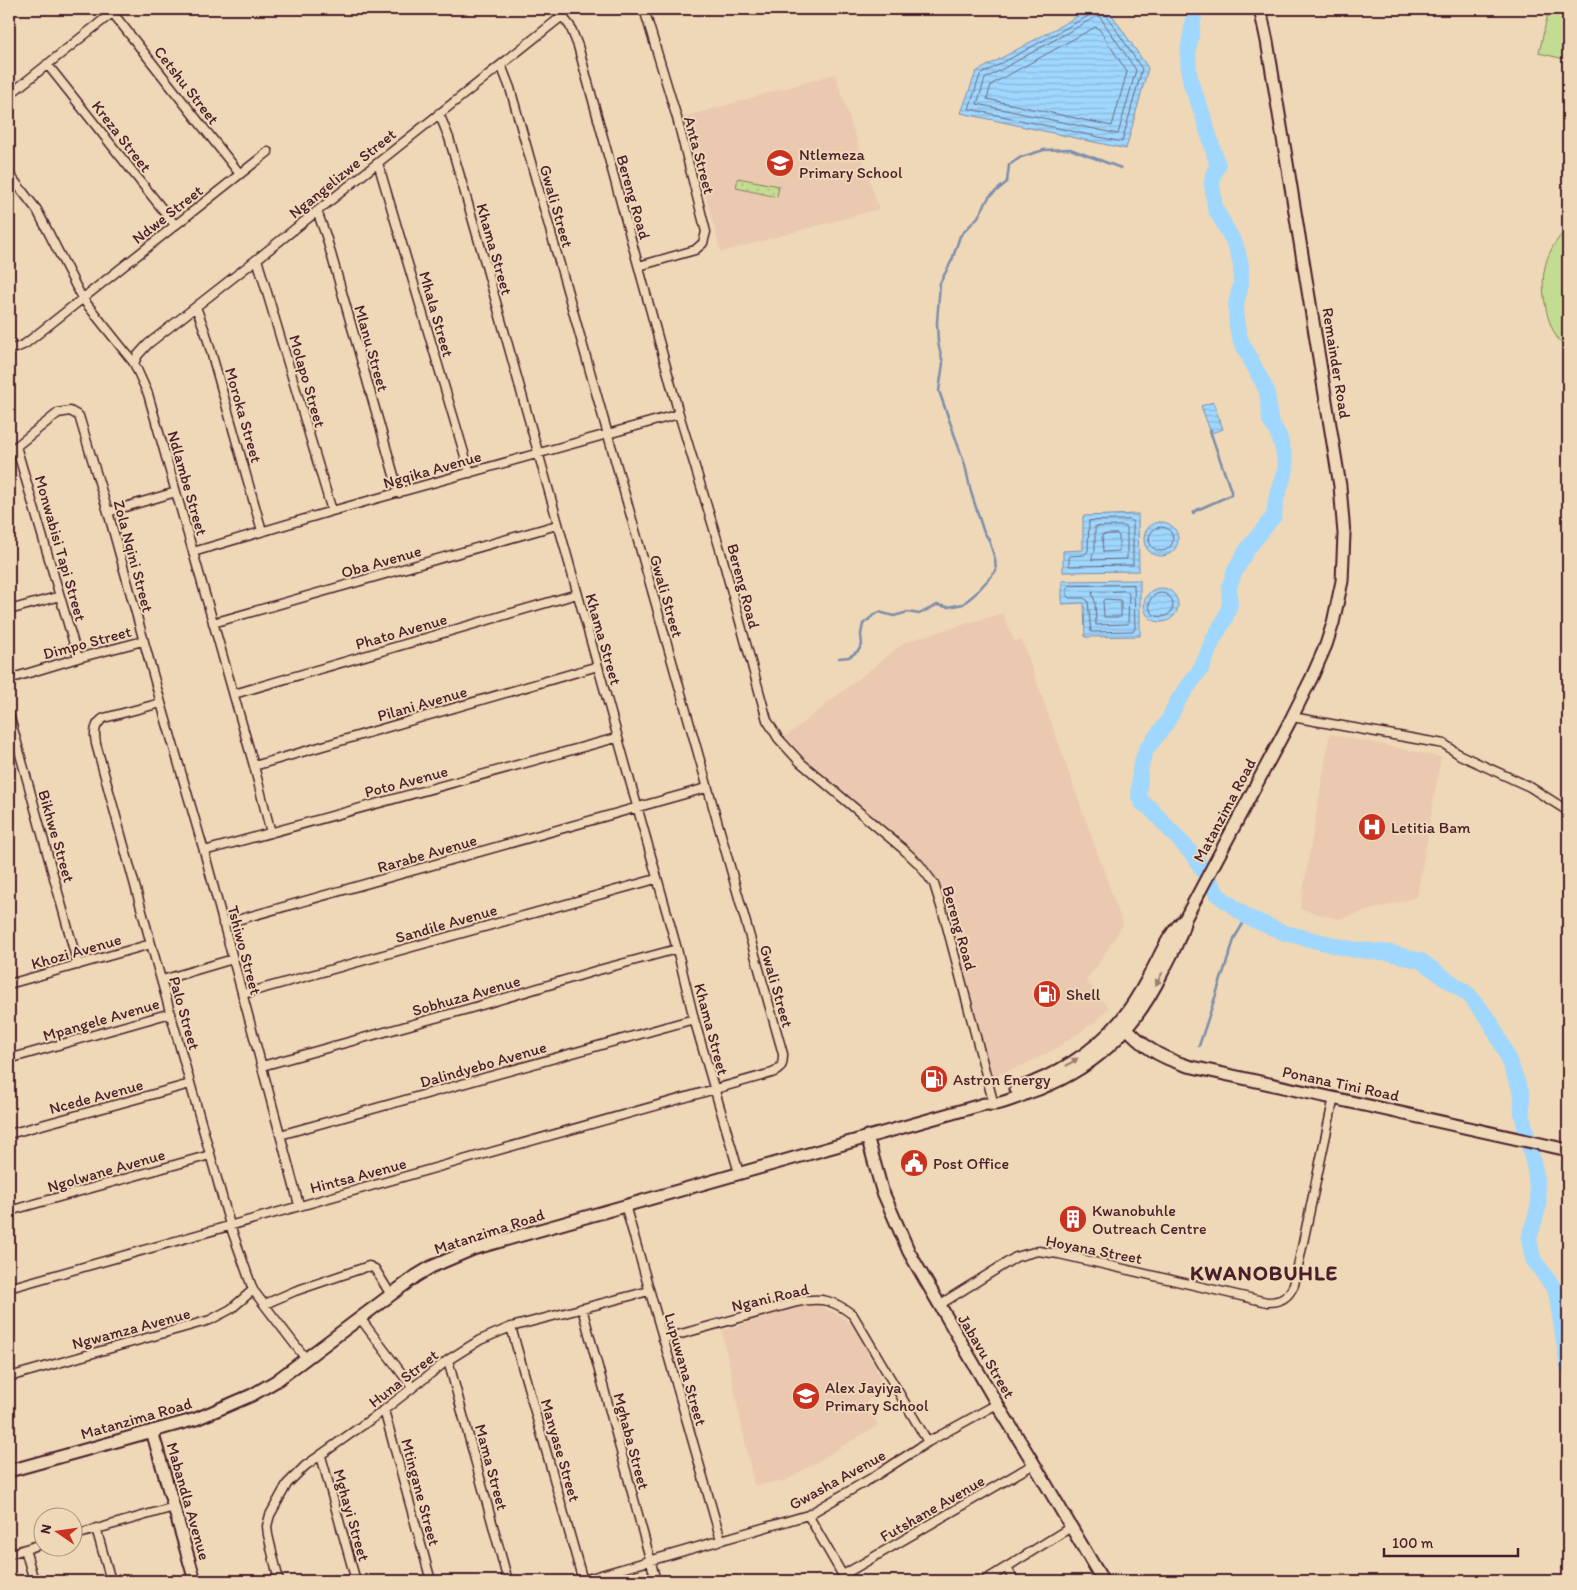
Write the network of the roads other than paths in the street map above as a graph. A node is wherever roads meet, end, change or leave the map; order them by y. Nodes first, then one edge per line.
1 (571, 9) edge
2 (644, 9) edge
3 (1260, 9) edge
4 (114, 11) edge
5 (562, 16) junction
6 (47, 64) junction
7 (500, 65) junction
8 (9, 95) edge
9 (439, 114) junction
10 (268, 152) dead end
11 (378, 163) junction
12 (9, 174) edge
13 (240, 174) junction
14 (316, 211) junction
15 (175, 225) junction
16 (257, 259) junction
17 (639, 266) junction
18 (82, 298) junction
19 (196, 307) junction
20 (9, 348) edge
21 (134, 363) junction
22 (679, 414) junction
23 (607, 435) junction
24 (16, 446) junction
25 (9, 452) edge
26 (538, 455) junction
27 (470, 473) junction
28 (176, 492) junction
29 (399, 493) junction
30 (332, 511) junction
31 (108, 512) junction
32 (557, 525) junction
33 (262, 531) junction
34 (193, 552) junction
35 (577, 594) junction
36 (60, 596) junction
37 (9, 610) edge
38 (213, 623) junction
39 (143, 641) junction
40 (78, 658) junction
41 (598, 666) junction
42 (9, 679) edge
43 (234, 694) junction
44 (161, 703) junction
45 (9, 714) edge
46 (1292, 717) junction
47 (616, 738) junction
48 (254, 766) junction
49 (706, 788) junction
50 (637, 809) junction
51 (1568, 811) edge
52 (271, 833) junction
53 (204, 851) junction
54 (656, 878) junction
55 (224, 924) junction
56 (150, 944) junction
57 (677, 950) junction
58 (234, 960) junction
59 (78, 965) junction
60 (162, 980) junction
61 (9, 982) edge
62 (243, 994) junction
63 (171, 1013) junction
64 (694, 1019) junction
65 (1124, 1025) junction
66 (9, 1059) edge
67 (262, 1066) junction
68 (190, 1084) junction
69 (714, 1090) junction
70 (1334, 1097) junction
71 (990, 1102) junction
72 (9, 1134) edge
73 (280, 1136) junction
74 (868, 1136) junction
75 (1568, 1150) edge
76 (210, 1155) junction
77 (739, 1173) junction
78 (299, 1205) junction
79 (625, 1205) junction
80 (9, 1211) edge
81 (230, 1226) junction
82 (9, 1288) edge
83 (253, 1290) junction
84 (649, 1291) junction
85 (391, 1295) junction
86 (265, 1304) junction
87 (939, 1305) junction
88 (582, 1308) junction
89 (360, 1318) junction
90 (511, 1327) junction
91 (663, 1339) junction
92 (306, 1359) junction
93 (448, 1360) junction
94 (9, 1377) edge
95 (412, 1387) junction
96 (997, 1404) junction
97 (384, 1410) junction
98 (152, 1430) junction
99 (928, 1442) junction
100 (320, 1456) junction
101 (1034, 1464) junction
102 (9, 1471) edge
103 (174, 1507) junction
104 (808, 1515) junction
105 (1071, 1527) junction
106 (96, 1528) junction
107 (82, 1533) edge
108 (720, 1540) junction
109 (32, 1547) edge
110 (25, 1549) junction
111 (9, 1554) edge
112 (650, 1561) junction
113 (1007, 1568) junction
114 (845, 1578) edge
115 (34, 1581) edge
116 (111, 1581) edge
117 (194, 1581) edge
118 (279, 1581) edge
119 (356, 1581) edge
120 (432, 1581) edge
121 (508, 1581) edge
122 (582, 1581) edge
123 (656, 1581) edge
124 (984, 1581) edge
125 (1014, 1581) edge
126 (1103, 1581) edge

1 - 5 street, Ngangelizwe Street
2 - 17 street, Anta Street
3 - 46 street, Remainder Road
4 - 6 street
4 - 13 street, Cetshu Street
5 - 7 street, Ngangelizwe Street
5 - 17 street, Bereng Road
6 - 8 street
6 - 15 street, Kreza Street
7 - 9 street, Ngangelizwe Street
7 - 23 street, Gwali Street
9 - 11 street, Ngangelizwe Street
9 - 26 street, Khama Street
10 - 13 street, Ndwe Street
11 - 14 street, Ngangelizwe Street
11 - 27 street, Mhala Street
12 - 18 street, Ndlambe Street
13 - 15 street, Ndwe Street
14 - 16 street, Ngangelizwe Street
14 - 29 street, Mlanu Street
15 - 18 street, Ndwe Street
16 - 19 street, Ngangelizwe Street
16 - 30 street, Molapo Street
17 - 22 street, Bereng Road
18 - 20 street, Ndwe Street
18 - 21 street, Ndlambe Street
19 - 21 street, Ngangelizwe Street
19 - 33 street, Moroka Street
21 - 28 street, Ndlambe Street
22 - 23 street, Ngqika Avenue
22 - 71 street, Bereng Road
23 - 26 street, Ngqika Avenue
23 - 49 street, Gwali Street
24 - 25 street
24 - 31 street, Zola Nqini Street
24 - 36 street, Monwabisi Tapi Street
26 - 27 street, Ngqika Avenue
26 - 32 street, Khama Street
27 - 29 street, Ngqika Avenue
28 - 31 street
28 - 34 street, Ndlambe Street
29 - 30 street, Ngqika Avenue
30 - 33 street, Ngqika Avenue
31 - 39 street, Zola Nqini Street
32 - 35 street, Khama Street
32 - 38 street, Oba Avenue
33 - 34 street, Ngqika Avenue
34 - 38 street, Ndlambe Street
35 - 41 street, Khama Street
35 - 43 street, Phato Avenue
36 - 37 street
36 - 40 street, Monwabisi Tapi Street
38 - 43 street, Ndlambe Street
39 - 40 street, Dimpo Street
39 - 44 street, Zola Nqini Street
40 - 42 street, Dimpo Street
41 - 47 street, Khama Street
41 - 48 street, Pilani Avenue
43 - 48 street, Ndlambe Street
44 - 53 street, Tshiwo Street
44 - 56 street, Palo Street
45 - 59 street, Bikhwe Street
46 - 51 street
46 - 65 street, Matanzima Road
47 - 50 street, Khama Street
47 - 52 street, Poto Avenue
48 - 52 street, Ndlambe Street
49 - 50 street, Rarabe Avenue
49 - 69 street, Gwali Street
50 - 54 street, Khama Street
50 - 55 street, Rarabe Avenue
52 - 53 street, Poto Avenue
53 - 55 street, Tshiwo Street
54 - 57 street, Khama Street
54 - 62 street, Sandile Avenue
55 - 58 street, Tshiwo Street
56 - 59 street, Khozi Avenue
56 - 60 street, Palo Street
57 - 64 street, Khama Street
57 - 67 street, Sobhuza Avenue
58 - 60 street
58 - 62 street, Tshiwo Street
59 - 61 street, Khozi Avenue
60 - 63 street, Palo Street
62 - 67 street, Tshiwo Street
63 - 66 street, Mpangele Avenue
63 - 68 street, Palo Street
64 - 69 street, Khama Street
64 - 73 street, Dalindyebo Avenue
65 - 70 street, Ponana Tini Road
65 - 71 street, Matanzima Road
67 - 73 street, Tshiwo Street
68 - 72 street, Ncede Avenue
68 - 76 street, Palo Street
69 - 77 street, Khama Street
69 - 78 street, Hintsa Avenue
70 - 75 street, Ponana Tini Road
70 - 87 street, Hoyana Street
71 - 74 street, Matanzima Road
73 - 78 street, Tshiwo Street
74 - 77 street, Matanzima Road
74 - 87 street, Jabavu Street
76 - 80 street, Ngolwane Avenue
76 - 81 street, Palo Street
77 - 79 street, Matanzima Road
78 - 81 street, Hintsa Avenue
79 - 84 street, Lupuwana Street
79 - 85 street, Matanzima Road
81 - 82 street, Hintsa Avenue
81 - 83 street, Palo Street
83 - 86 street, Palo Street
83 - 94 street, Ngwamza Avenue
84 - 88 street, Huna Street
84 - 91 street, Lupuwana Street
85 - 86 street
85 - 89 street, Matanzima Road
86 - 92 street, Palo Street
87 - 96 street, Jabavu Street
88 - 90 street, Huna Street
88 - 112 street, Mghaba Street
89 - 92 street, Matanzima Road
89 - 95 street
90 - 93 street, Huna Street
90 - 122 street, Manyase Street
91 - 99 street, Ngani Road
91 - 108 street, Lupuwana Street
92 - 98 street, Matanzima Road
93 - 95 street, Huna Street
93 - 121 street, Mama Street
95 - 97 street, Huna Street
96 - 99 street, Gwasha Avenue
96 - 101 street, Jabavu Street
97 - 100 street, Huna Street
97 - 120 street, Mtingane Street
98 - 102 street, Matanzima Road
98 - 103 street, Mabandla Avenue
99 - 104 street, Gwasha Avenue
100 - 118 street, Huna Street
100 - 119 street, Mghayi Street
101 - 105 street, Jabavu Street
101 - 114 street, Futshane Avenue
103 - 106 street
103 - 117 street, Mabandla Avenue
104 - 108 street, Gwasha Avenue
104 - 114 street
105 - 113 street
105 - 126 street, Jabavu Street
106 - 107 street
106 - 116 street
108 - 112 street, Gwasha Avenue
109 - 110 street
110 - 111 street
110 - 115 street
112 - 122 street, Gwasha Avenue
112 - 123 street, Mghaba Street
113 - 124 street
113 - 125 street

